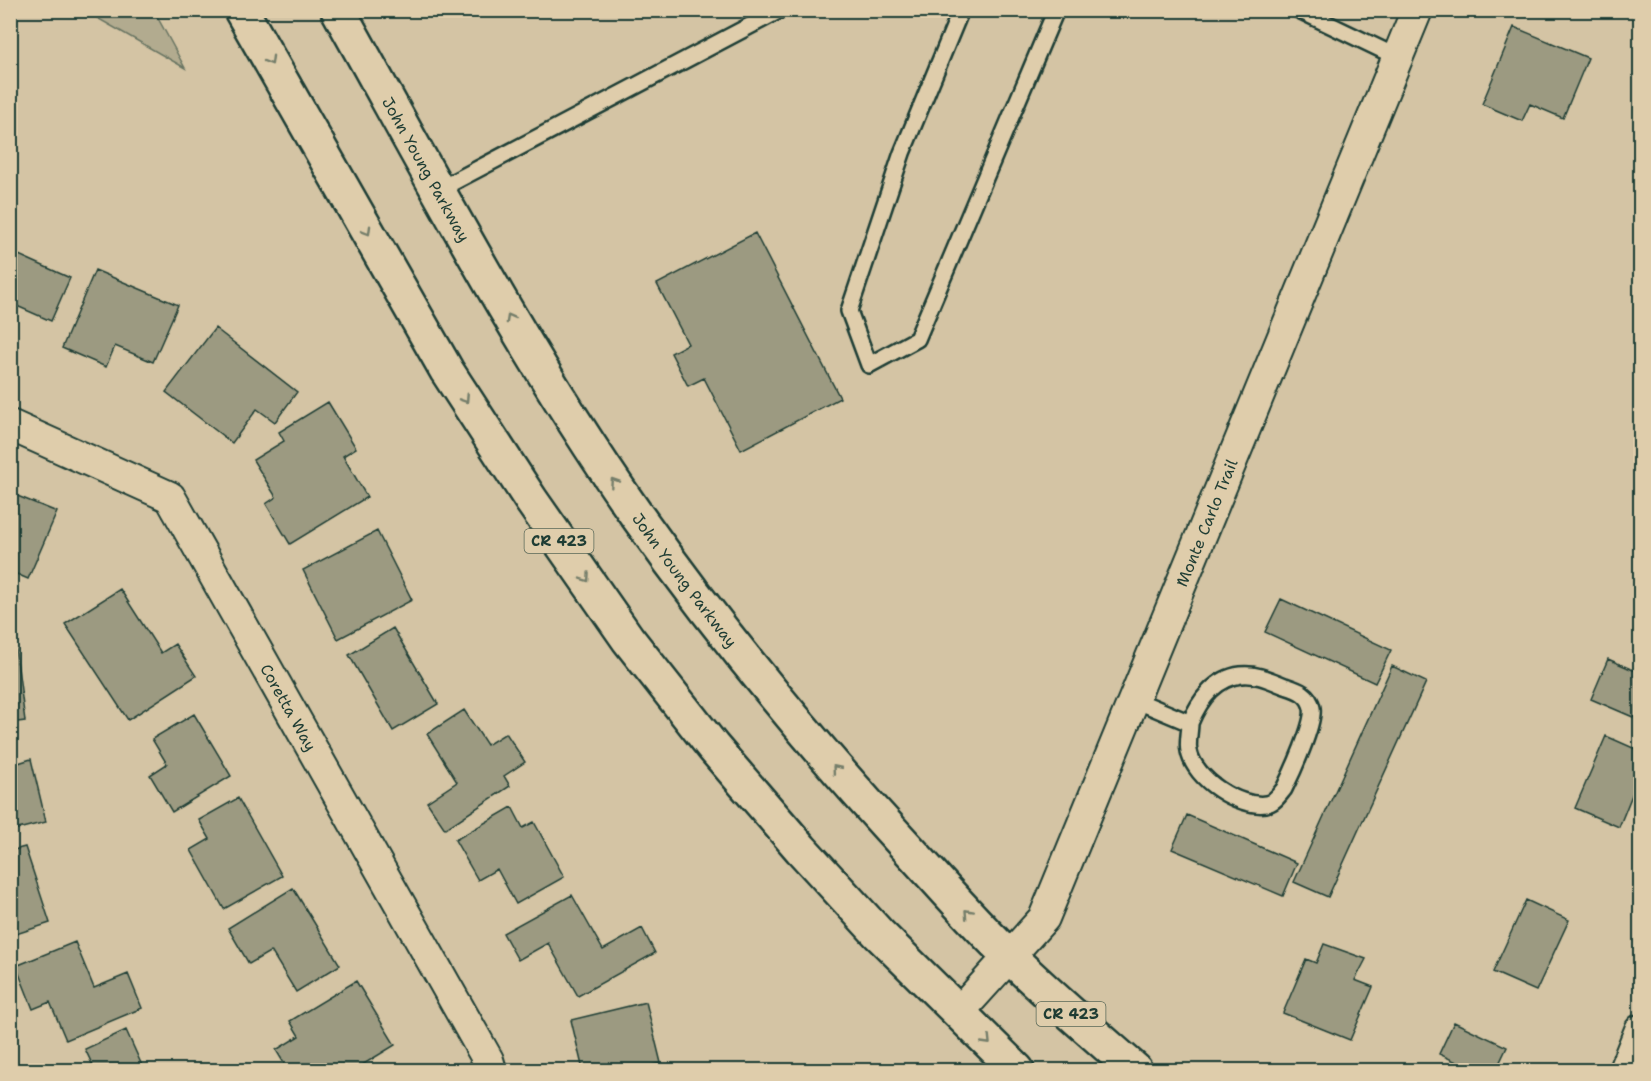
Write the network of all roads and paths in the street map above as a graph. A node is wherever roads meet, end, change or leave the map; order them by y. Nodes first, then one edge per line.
1 (241, 10) edge
2 (338, 10) edge
3 (780, 10) edge
4 (961, 10) edge
5 (1056, 10) edge
6 (1299, 10) edge
7 (1417, 10) edge
8 (1397, 57) junction
9 (438, 190) junction
10 (10, 425) edge
11 (1133, 699) junction
12 (1190, 723) junction
13 (1008, 956) junction
14 (958, 1011) junction
15 (1641, 1030) edge
16 (490, 1071) edge
17 (1017, 1071) edge
18 (1135, 1071) edge
19 (1624, 1071) edge

1 -> 14 main road, CR 423
2 - 9 main road, John Young Parkway / CR 423
3 - 9 lane
4 - 5 lane
6 - 8 lane
7 - 8 street, Monte Carlo Trail
8 - 11 street, Monte Carlo Trail
13 -> 9 main road, John Young Parkway / CR 423
10 - 16 street, Coretta Way
11 - 12 lane
11 - 13 street, Monte Carlo Trail
12 - 12 lane
13 - 14 street, Monte Carlo Trail
13 - 18 main road, John Young Parkway / CR 423
14 -> 17 main road, CR 423
15 - 19 street

